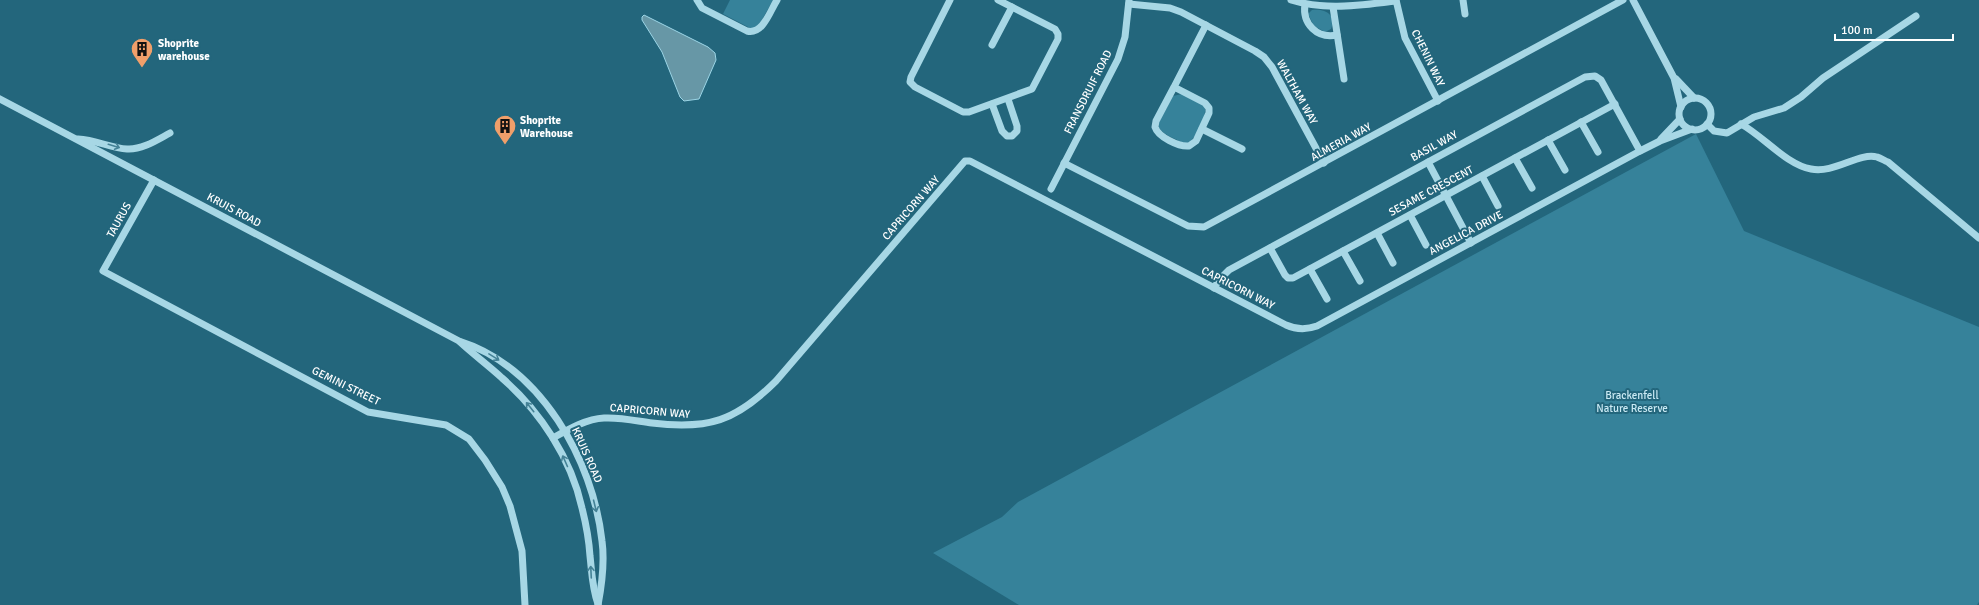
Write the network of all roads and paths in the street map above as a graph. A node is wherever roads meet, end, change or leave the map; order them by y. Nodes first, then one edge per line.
1 (697, 0) edge
2 (777, 0) edge
3 (950, 0) edge
4 (998, 0) edge
5 (1291, 0) edge
6 (1396, 0) edge
7 (1463, 0) edge
8 (1623, 0) edge
9 (1633, 0) edge
10 (1129, 2) edge
11 (1305, 4) junction
12 (1012, 7) junction
13 (1333, 7) junction
14 (1465, 14) dead end
15 (1916, 16) dead end
16 (1206, 25) junction
17 (1338, 35) junction
18 (992, 45) dead end
19 (1674, 78) junction
20 (1344, 79) dead end
21 (1174, 87) junction
22 (0, 98) edge
23 (1694, 98) junction
24 (1008, 99) junction
25 (1438, 101) junction
26 (992, 104) junction
27 (1615, 104) junction
28 (1680, 108) junction
29 (1680, 119) junction
30 (1582, 122) junction
31 (1707, 124) junction
32 (1741, 124) junction
33 (1202, 129) junction
34 (1692, 130) junction
35 (170, 134) dead end
36 (76, 139) junction
37 (1548, 140) junction
38 (1660, 141) junction
39 (1242, 149) dead end
40 (1640, 151) junction
41 (1598, 152) dead end
42 (1515, 158) junction
43 (1428, 162) junction
44 (1064, 163) junction
45 (1324, 163) junction
46 (1565, 170) dead end
47 (1482, 176) junction
48 (154, 180) junction
49 (1532, 188) dead end
50 (1051, 189) dead end
51 (1446, 196) junction
52 (1498, 206) dead end
53 (1410, 215) junction
54 (1377, 233) junction
55 (1979, 238) edge
56 (1471, 243) junction
57 (1426, 245) dead end
58 (1270, 248) junction
59 (1343, 251) junction
60 (1393, 263) dead end
61 (1310, 269) junction
62 (103, 271) joint
63 (1360, 281) dead end
64 (1214, 288) junction
65 (1326, 299) dead end
66 (1300, 329) joint
67 (459, 341) junction
68 (565, 431) junction
69 (553, 438) junction
70 (525, 605) edge
71 (598, 605) edge

1 - 2 street
3 - 26 street
4 - 12 street
5 - 11 street
6 - 13 street
6 - 25 street, CHENIN WAY
7 - 14 street
8 - 25 street, ALMERIA WAY
9 - 19 street
10 - 16 street, WALTHAM WAY
10 - 44 street, FRANSDRUIF ROAD
11 - 13 street
11 - 17 street
12 - 18 street
12 - 24 street
13 - 17 street
15 - 32 street
16 - 21 street
16 - 45 street, WALTHAM WAY
17 - 20 street
19 - 23 street
19 - 28 street
21 - 33 street
21 - 33 street
22 - 36 street, KRUIS ROAD
23 - 28 street
23 - 31 street
24 - 26 street
24 - 26 street
25 - 45 street, ALMERIA WAY
27 - 30 street, SESAME CRESCENT
27 - 40 street, BASIL WAY
27 - 43 street, BASIL WAY
28 - 29 street
29 - 34 street
29 - 38 street
30 - 37 street, SESAME CRESCENT
30 - 41 street
31 - 32 street
31 - 34 street
32 - 55 street
33 - 39 street
34 - 38 street
36 -> 35 street
36 - 48 street, KRUIS ROAD
37 - 42 street, SESAME CRESCENT
37 - 46 street
38 - 40 street, ANGELICA DRIVE
40 - 56 street, ANGELICA DRIVE
42 - 47 street, SESAME CRESCENT
42 - 49 street
43 - 51 street
43 - 58 street, BASIL WAY
44 - 45 street, ALMERIA WAY
44 - 50 street, FRANSDRUIF ROAD
47 - 51 street, SESAME CRESCENT
47 - 52 street
48 - 62 street, TAURUS
48 - 67 street, KRUIS ROAD
51 - 53 street, SESAME CRESCENT
51 - 56 street
53 - 54 street, SESAME CRESCENT
53 - 57 street
54 - 59 street, SESAME CRESCENT
54 - 60 street
56 - 66 street, ANGELICA DRIVE
58 - 61 street, SESAME CRESCENT
58 - 64 street, BASIL WAY
59 - 61 street, SESAME CRESCENT
59 - 63 street
61 - 65 street
62 - 70 street, GEMINI STREET
64 - 66 street, CAPRICORN WAY
64 - 68 street, CAPRICORN WAY
67 -> 68 street, KRUIS ROAD
69 -> 67 street, KRUIS ROAD
68 - 69 street
68 -> 71 street, KRUIS ROAD
71 -> 69 street, KRUIS ROAD

